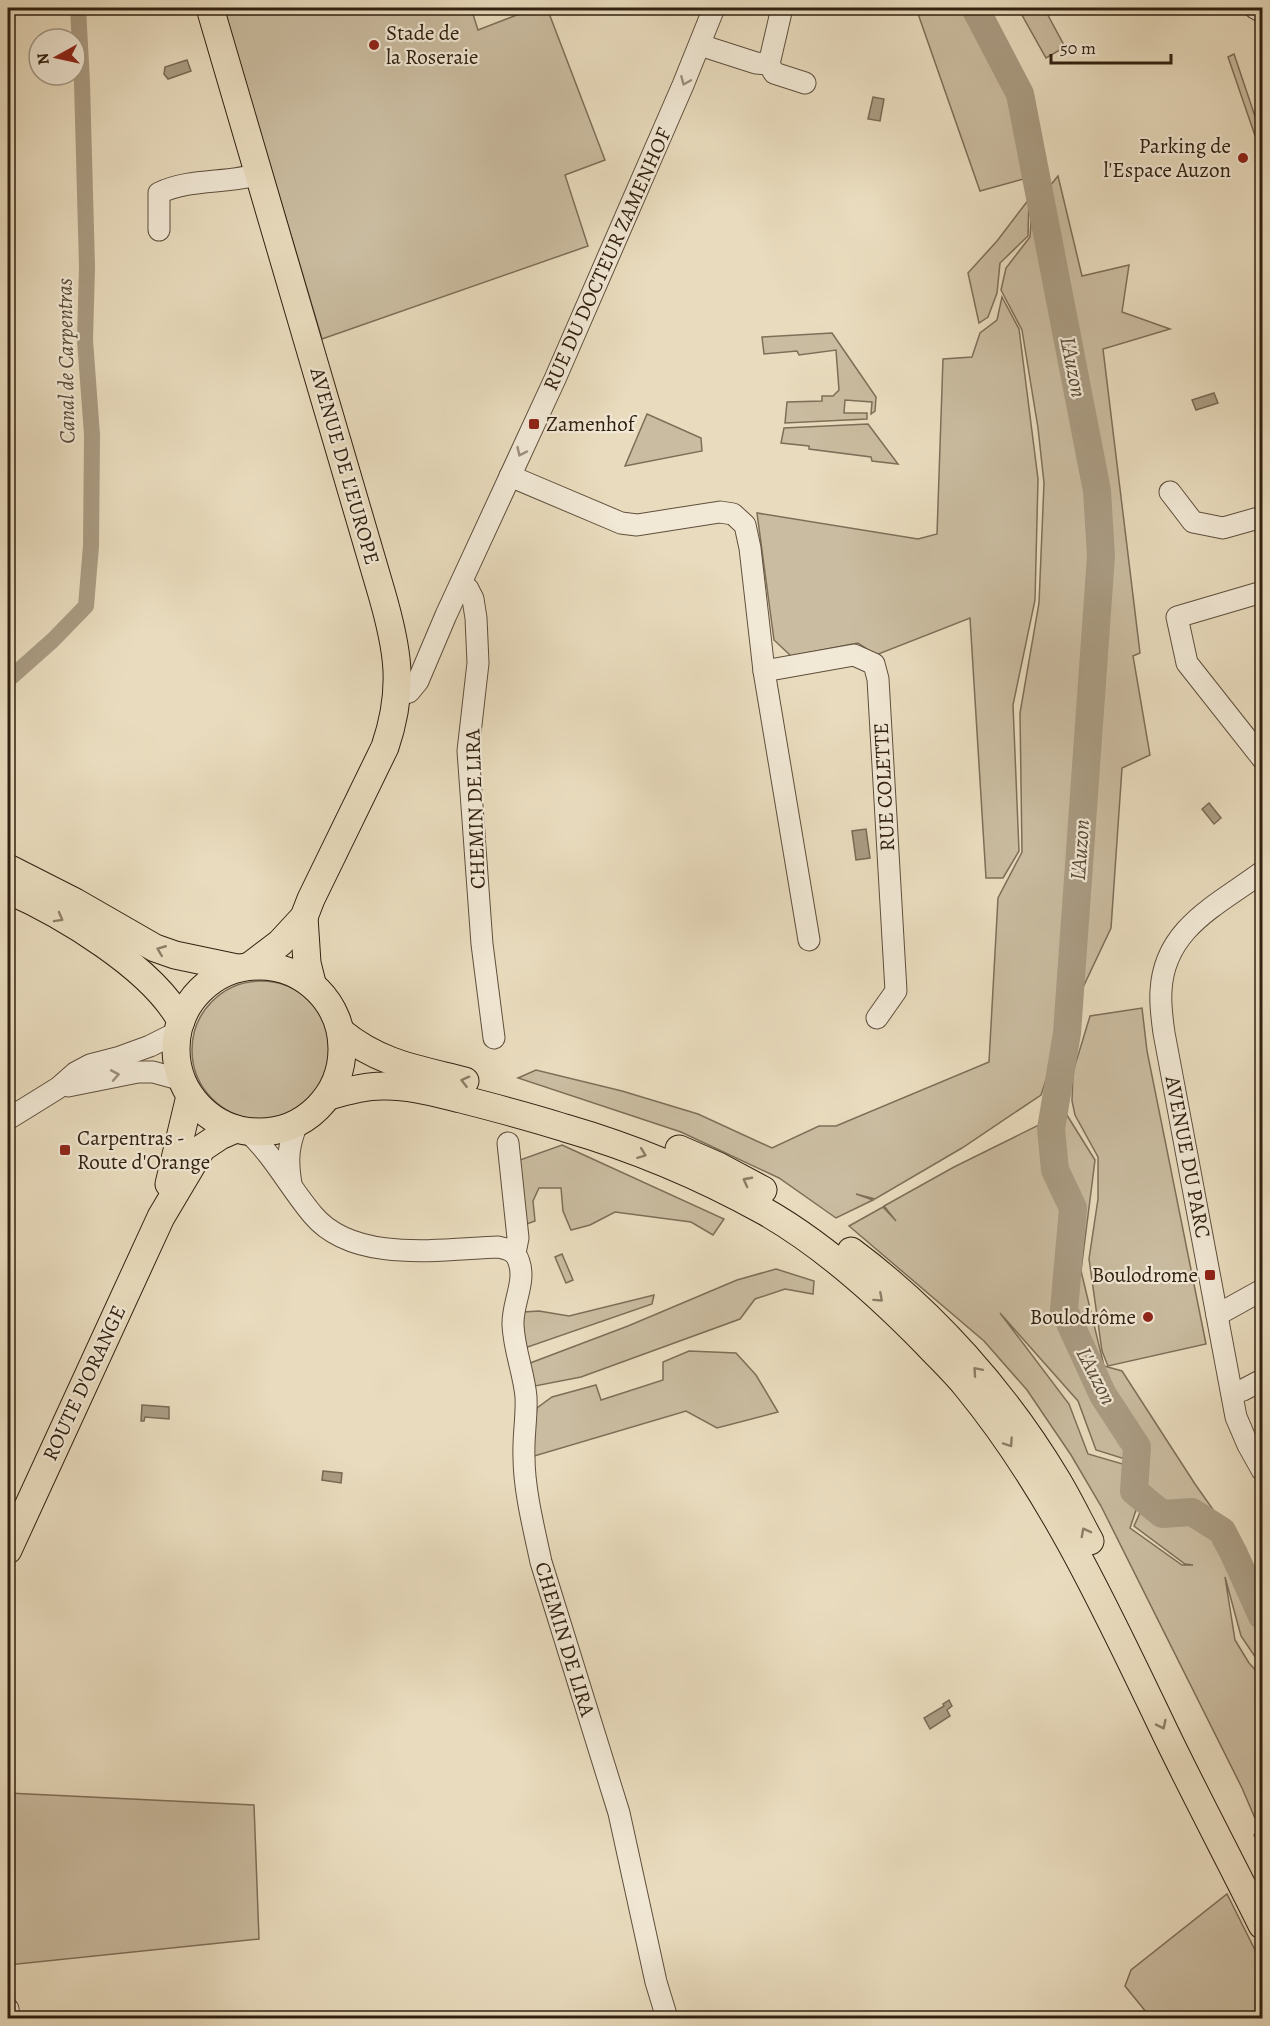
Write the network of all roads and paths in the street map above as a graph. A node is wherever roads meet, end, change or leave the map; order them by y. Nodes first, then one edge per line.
1 (210, 8) edge
2 (714, 8) edge
3 (782, 8) edge
4 (1256, 8) edge
5 (1263, 12) edge
6 (700, 45) junction
7 (769, 64) junction
8 (805, 83) dead end
9 (260, 174) junction
10 (159, 230) dead end
11 (510, 476) junction
12 (1170, 492) dead end
13 (1263, 517) edge
14 (462, 583) junction
15 (1263, 592) edge
16 (764, 672) junction
17 (397, 695) junction
18 (1263, 758) edge
19 (8, 868) edge
20 (1263, 872) edge
21 (8, 890) edge
22 (304, 917) junction
23 (809, 940) dead end
24 (235, 966) junction
25 (312, 983) junction
26 (877, 1018) dead end
27 (179, 1026) junction
28 (341, 1032) junction
29 (494, 1038) dead end
30 (58, 1088) junction
31 (186, 1088) junction
32 (329, 1096) junction
33 (8, 1119) edge
34 (297, 1124) junction
35 (242, 1131) junction
36 (508, 1143) dead end
37 (291, 1184) junction
38 (161, 1217) junction
39 (515, 1253) junction
40 (1263, 1290) edge
41 (1217, 1315) junction
42 (1263, 1380) edge
43 (1232, 1393) junction
44 (1263, 1470) edge
45 (8, 1550) edge
46 (1263, 1885) edge
47 (1263, 1924) edge
48 (8, 2009) edge
49 (9, 2019) edge
50 (667, 2019) edge

1 - 9 main road, AVENUE DE L'EUROPE
2 - 6 street, RUE DU DOCTEUR ZAMENHOF
3 - 7 street
4 - 5 street
6 - 7 street
6 -> 11 street, RUE DU DOCTEUR ZAMENHOF
7 - 8 street
9 - 10 street
9 - 17 main road, AVENUE DE L'EUROPE
11 - 14 street, RUE DU DOCTEUR ZAMENHOF
11 - 16 street
12 - 13 street
14 - 17 street, RUE DU DOCTEUR ZAMENHOF
14 - 29 street, CHEMIN DE LIRA
15 - 18 street
16 - 23 street
16 - 26 street, RUE COLETTE
17 - 22 main road, AVENUE DE L'EUROPE
24 -> 19 main road
20 - 41 street, AVENUE DU PARC
21 -> 27 main road
22 - 24 main road, AVENUE DE L'EUROPE
22 - 25 main road, AVENUE DE L'EUROPE
24 - 25 main road
24 - 27 main road
25 - 28 main road
27 - 30 street
27 - 31 main road
28 - 32 main road
46 -> 28 main road
30 -> 31 street
30 - 33 street
31 - 35 main road
31 - 38 main road, ROUTE D'ORANGE
32 - 34 main road
32 -> 47 main road
34 - 35 main road
34 - 37 street
35 - 37 street
35 - 38 main road, ROUTE D'ORANGE
36 - 39 street, CHEMIN DE LIRA
37 - 39 street
38 - 45 main road, ROUTE D'ORANGE
39 - 50 street, CHEMIN DE LIRA
40 - 41 street
41 - 43 street, AVENUE DU PARC
42 - 43 street
43 - 44 street, AVENUE DU PARC
48 - 49 street

